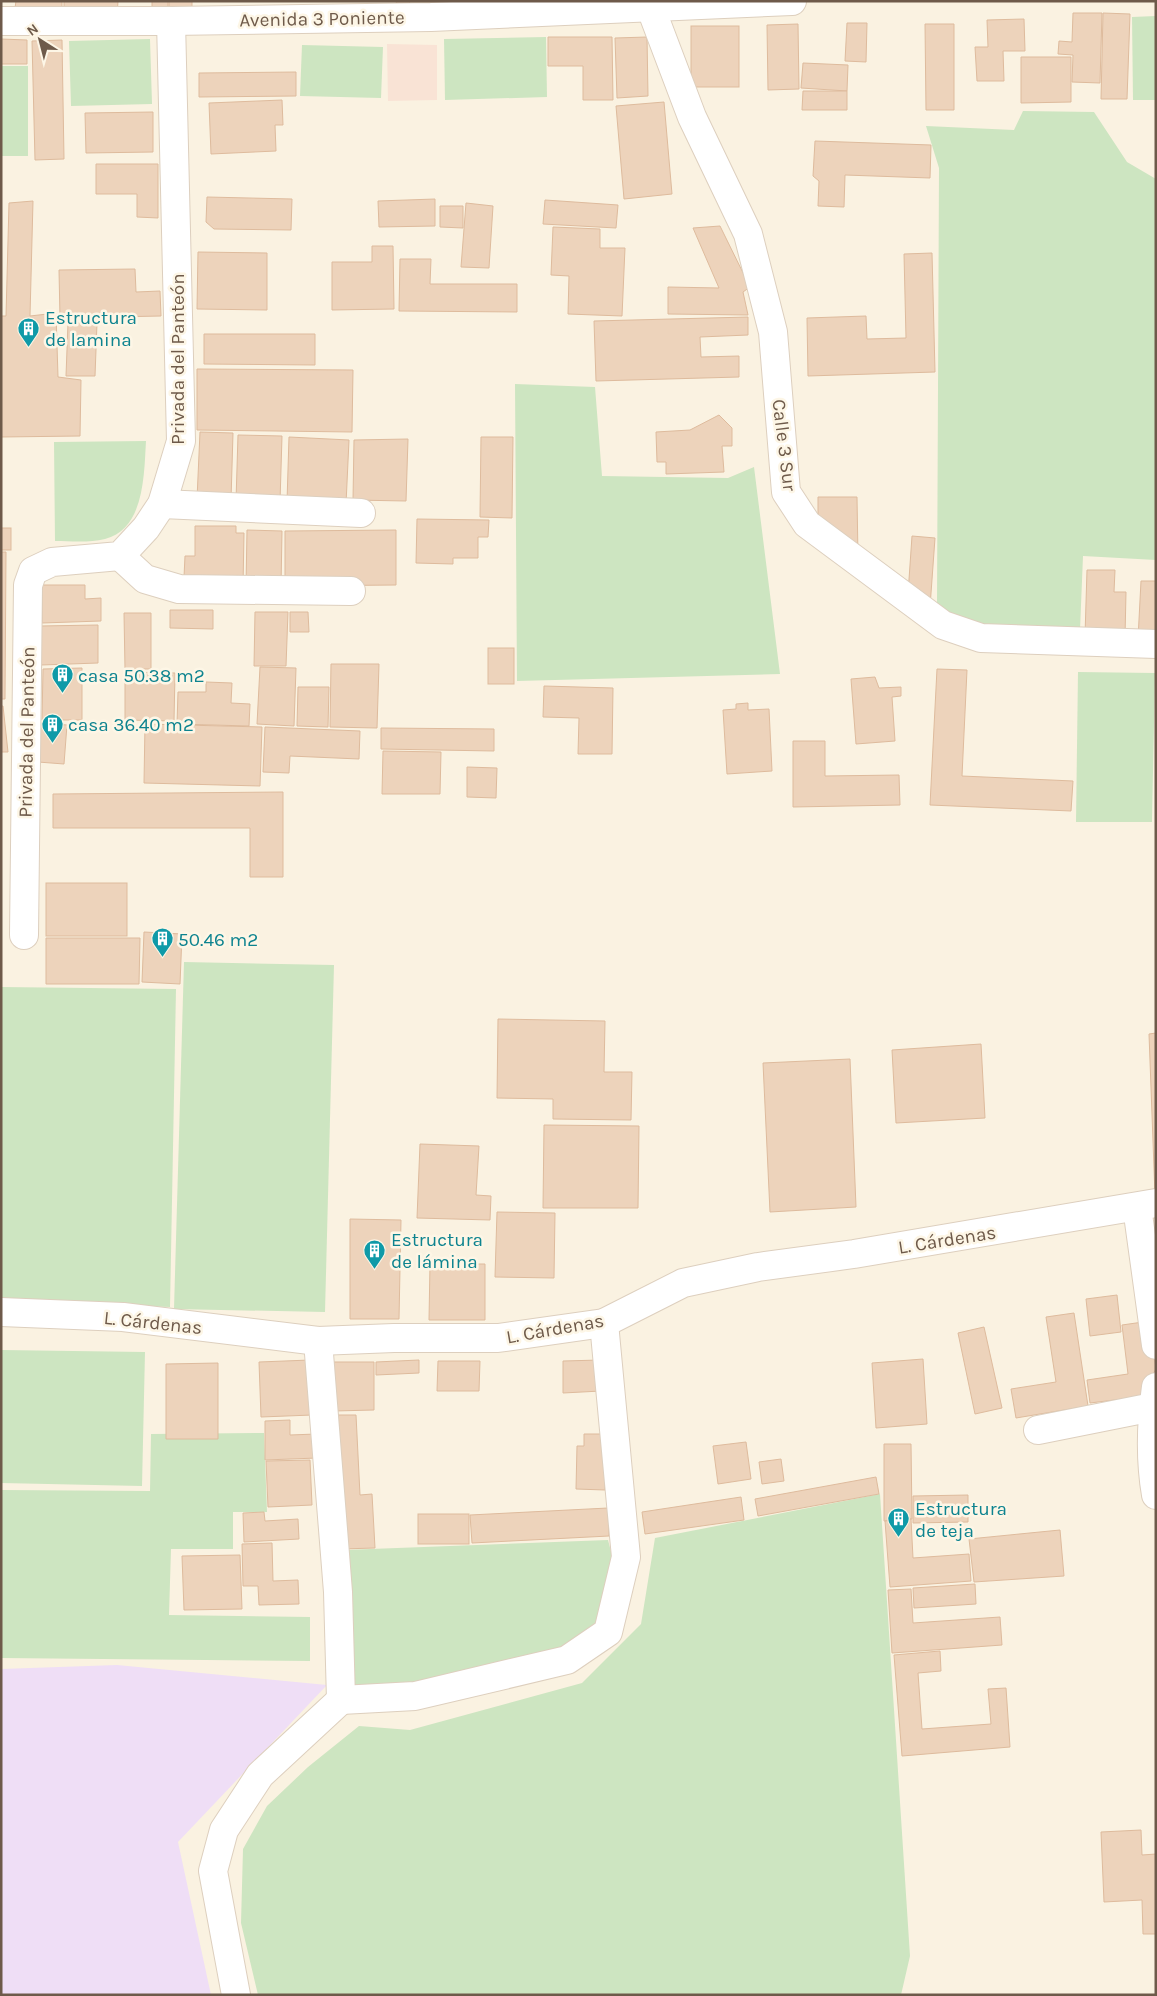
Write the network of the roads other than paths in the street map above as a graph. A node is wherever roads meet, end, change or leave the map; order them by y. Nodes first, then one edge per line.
1 (792, 1) edge
2 (650, 4) edge
3 (431, 9) edge
4 (1, 21) edge
5 (171, 21) junction
6 (162, 504) junction
7 (361, 513) dead end
8 (120, 556) junction
9 (351, 591) dead end
10 (1156, 644) edge
11 (24, 935) dead end
12 (1147, 1205) edge
13 (1, 1312) edge
14 (604, 1323) junction
15 (318, 1341) junction
16 (1156, 1345) edge
17 (1154, 1397) edge
18 (1038, 1430) dead end
19 (1156, 1495) edge
20 (341, 1700) junction
21 (236, 1995) edge

1 - 2 street, Avenida 3 Poniente
2 - 3 street, Avenida 3 Poniente
2 - 10 street, Calle 3 Sur
3 - 5 street, Avenida 3 Poniente
4 - 5 street, Avenida 3 Poniente
5 - 6 street, Privada del Panteón
6 - 7 street
6 - 8 street, Privada del Panteón
8 - 9 street
8 - 11 street, Privada del Panteón
12 - 14 street, L. Cárdenas
12 - 16 street
13 - 15 street, L. Cárdenas
14 - 15 street, L. Cárdenas
14 - 20 street
15 - 20 street
17 - 18 street
17 - 19 street
20 - 21 street

